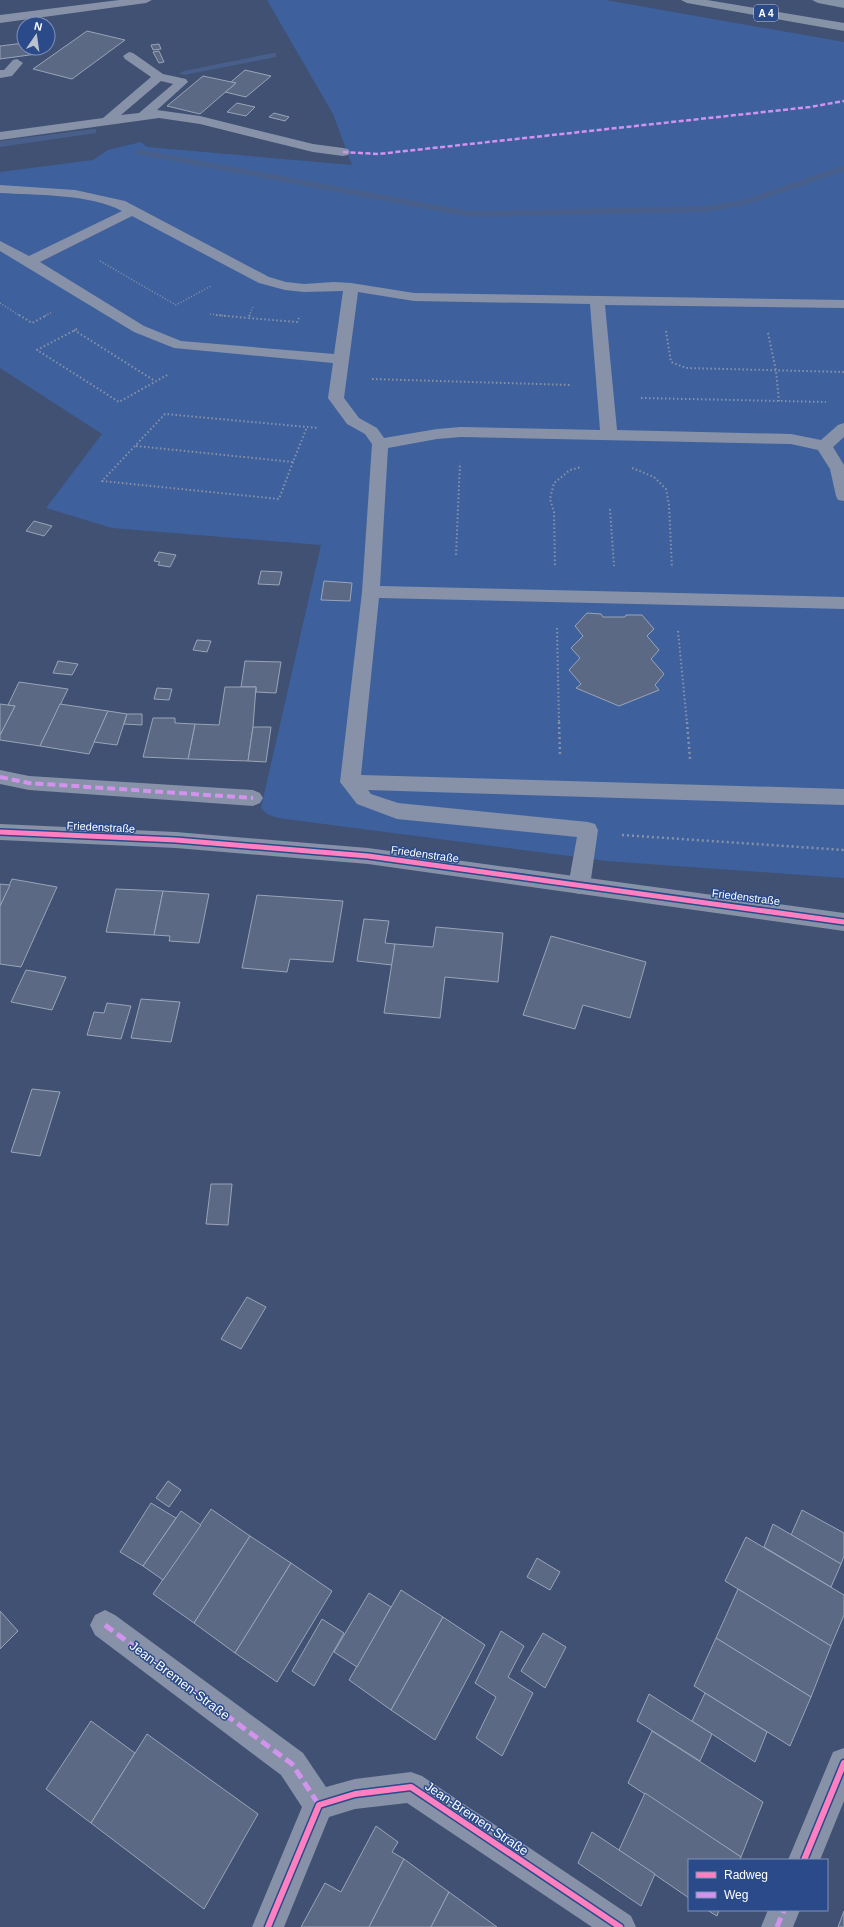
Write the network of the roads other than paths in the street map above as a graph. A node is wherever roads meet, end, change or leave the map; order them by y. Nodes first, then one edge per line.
1 (146, 0) edge
2 (687, 0) edge
3 (818, 0) edge
4 (844, 4) edge
5 (0, 19) edge
6 (844, 27) edge
7 (129, 56) dead end
8 (17, 63) dead end
9 (0, 74) edge
10 (159, 77) junction
11 (143, 116) junction
12 (107, 121) junction
13 (0, 136) edge
14 (344, 152) dead end
15 (0, 189) edge
16 (134, 210) junction
17 (0, 245) edge
18 (29, 262) junction
19 (351, 287) junction
20 (597, 300) junction
21 (844, 304) edge
22 (340, 359) junction
23 (844, 428) edge
24 (608, 434) junction
25 (380, 444) junction
26 (824, 446) junction
27 (844, 496) edge
28 (371, 592) junction
29 (844, 603) edge
30 (0, 777) edge
31 (350, 782) junction
32 (844, 797) edge
33 (253, 798) dead end
34 (0, 832) edge
35 (579, 886) junction
36 (844, 922) edge
37 (105, 1625) dead end
38 (844, 1763) edge
39 (319, 1805) junction
40 (804, 1859) edge
41 (784, 1911) edge
42 (268, 1927) edge
43 (620, 1927) edge
44 (777, 1927) edge

1 - 5 street
2 - 6 highway, A 4
3 - 4 highway
7 - 10 street
8 - 9 street
10 - 11 street
10 - 12 street
11 - 12 street
11 - 14 street
12 - 13 street
15 - 16 street
16 - 18 street
16 - 19 street
17 - 18 street
18 - 22 street
19 - 20 street
19 - 22 street
20 - 21 street
20 - 24 street
22 - 25 street
23 - 26 street
24 - 25 street
24 - 26 street
25 - 28 street
26 - 27 street
28 - 29 street
28 - 31 street
30 - 33 street
31 - 32 street
31 - 35 street
34 - 35 street, Friedenstraße
35 - 36 street, Friedenstraße
37 - 39 street, Jean-Bremen-Straße
38 - 40 street
39 - 42 street
39 - 43 street, Jean-Bremen-Straße
41 - 44 street

